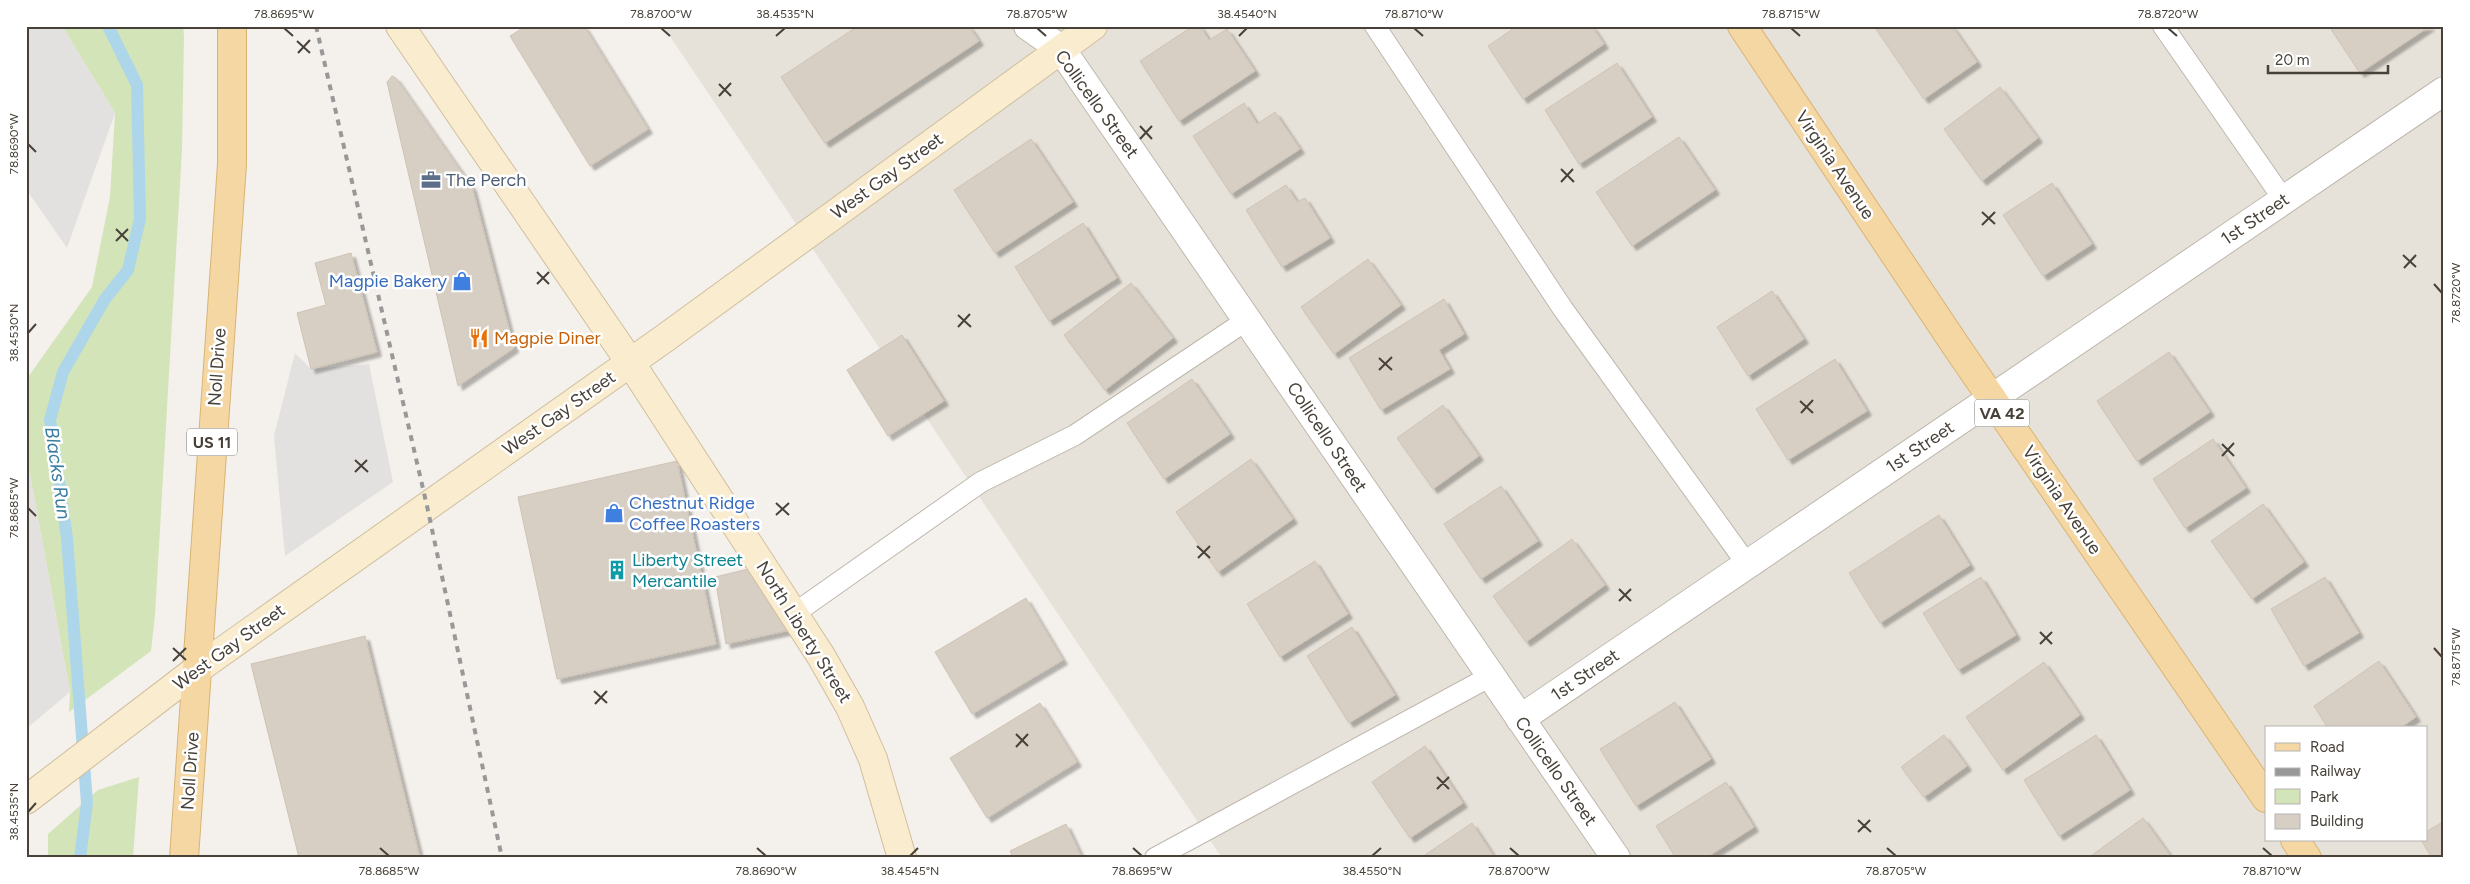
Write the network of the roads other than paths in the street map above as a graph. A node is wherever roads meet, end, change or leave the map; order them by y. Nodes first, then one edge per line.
1 (232, 26) edge
2 (400, 26) edge
3 (1028, 26) edge
4 (1093, 26) edge
5 (1375, 26) edge
6 (1742, 26) edge
7 (2164, 26) edge
8 (1061, 49) junction
9 (2444, 91) edge
10 (2284, 200) junction
11 (1247, 320) junction
12 (630, 362) junction
13 (1992, 398) junction
14 (1747, 564) junction
15 (795, 613) junction
16 (196, 670) junction
17 (1491, 676) junction
18 (1520, 719) junction
19 (2265, 797) edge
20 (26, 800) edge
21 (2296, 842) edge
22 (184, 858) edge
23 (902, 858) edge
24 (1155, 858) edge
25 (1616, 858) edge
26 (2307, 858) edge

1 - 16 main road, Noll Drive / US 11
2 - 12 street, North Liberty Street
3 - 8 street, Collicello Street
4 - 8 street, West Gay Street
5 - 14 lane
6 - 13 main road, Virginia Avenue / VA 42
7 - 10 lane
8 - 11 street, Collicello Street
8 - 12 street, West Gay Street
9 - 10 street, 1st Street
10 - 13 street, 1st Street
11 - 15 lane
11 - 17 street, Collicello Street
12 - 15 street, North Liberty Street
12 - 16 street, West Gay Street
13 - 14 street, 1st Street
13 - 19 main road, Virginia Avenue / VA 42
14 - 18 street, 1st Street
15 - 23 street, North Liberty Street
16 - 20 street, West Gay Street
16 - 22 main road, Noll Drive / US 11
17 - 18 street, Collicello Street
17 - 24 lane
18 - 25 street, Collicello Street
21 - 26 main road

